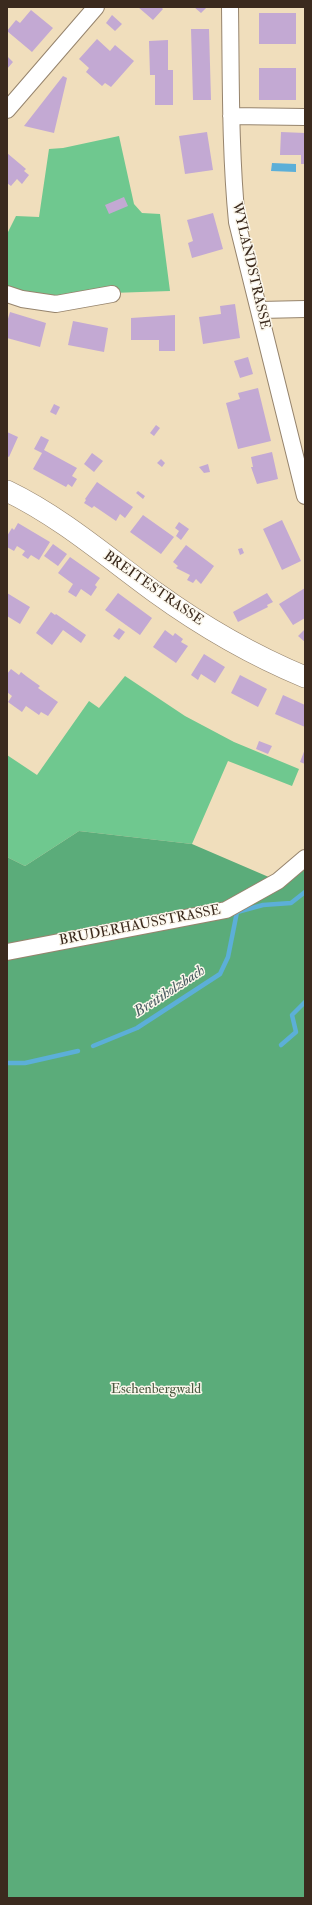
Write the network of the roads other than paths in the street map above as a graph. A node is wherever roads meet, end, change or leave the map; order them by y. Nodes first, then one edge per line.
1 (96, 7) edge
2 (230, 7) edge
3 (7, 110) edge
4 (231, 116) junction
5 (305, 117) edge
6 (7, 294) edge
7 (112, 294) dead end
8 (305, 309) edge
9 (260, 310) junction
10 (9, 496) edge
11 (305, 496) edge
12 (305, 678) edge
13 (305, 858) edge
14 (7, 952) edge

1 - 3 street
2 - 4 street, WYLANDSTRASSE
4 - 5 street
4 - 9 street, WYLANDSTRASSE
6 - 7 street
8 - 9 street
9 - 11 street, WYLANDSTRASSE
10 - 12 main road, BREITESTRASSE
13 - 14 street, BRUDERHAUSSTRASSE

